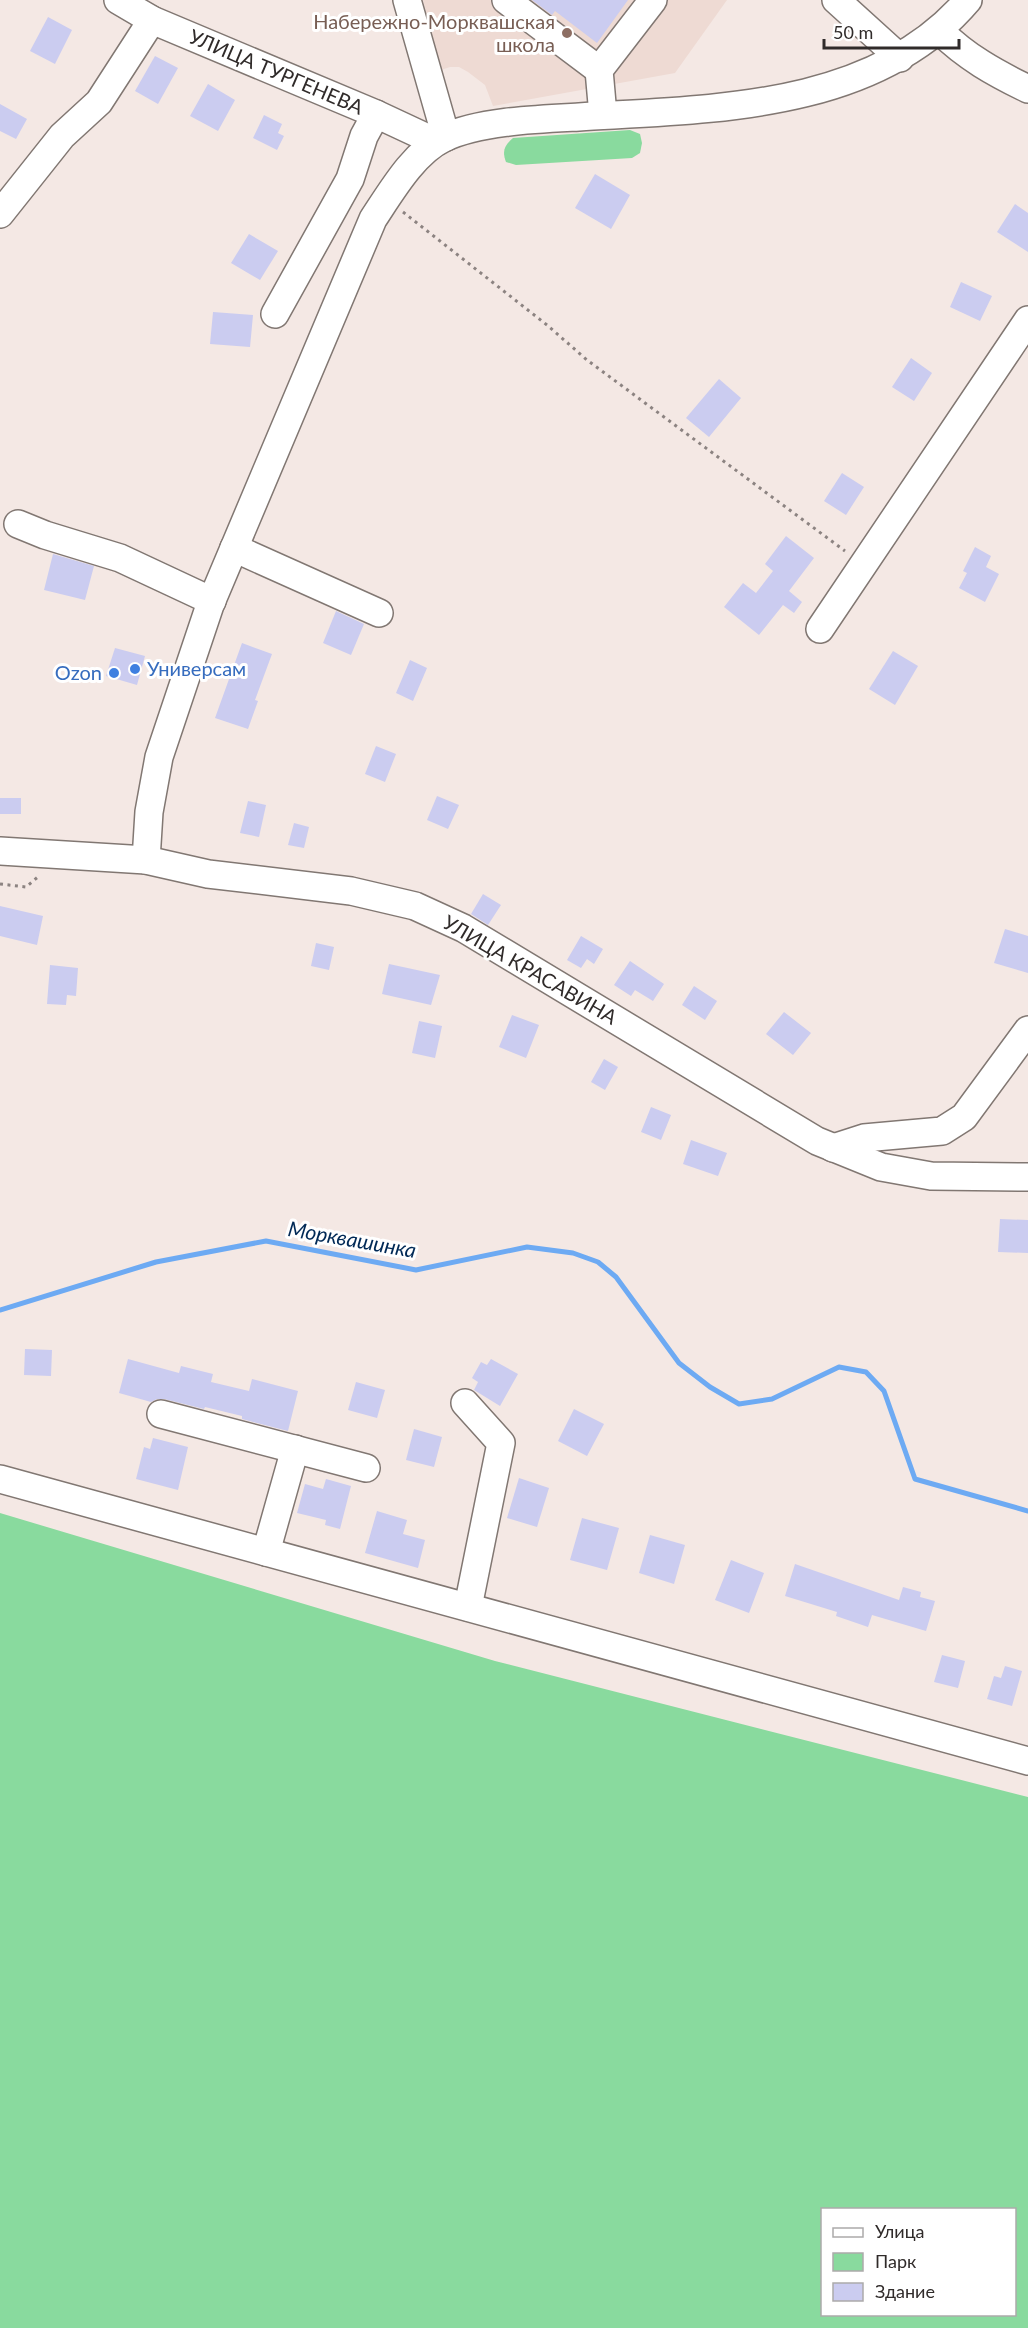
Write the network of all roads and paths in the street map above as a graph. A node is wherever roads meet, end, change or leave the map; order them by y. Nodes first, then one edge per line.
1 (118, 0) edge
2 (407, 0) edge
3 (506, 0) edge
4 (653, 0) edge
5 (836, 0) edge
6 (968, 0) edge
7 (152, 20) junction
8 (940, 31) junction
9 (900, 58) junction
10 (598, 70) junction
11 (1028, 89) edge
12 (376, 114) junction
13 (603, 115) junction
14 (441, 140) junction
15 (387, 199) junction
16 (0, 212) edge
17 (275, 314) dead end
18 (1028, 320) edge
19 (18, 524) dead end
20 (234, 548) junction
21 (863, 565) junction
22 (212, 601) junction
23 (379, 613) dead end
24 (820, 628) dead end
25 (0, 851) edge
26 (146, 860) junction
27 (1028, 1030) edge
28 (834, 1148) junction
29 (1028, 1178) edge
30 (465, 1403) dead end
31 (160, 1414) dead end
32 (295, 1449) junction
33 (366, 1468) dead end
34 (0, 1479) edge
35 (266, 1552) junction
36 (468, 1607) junction
37 (1028, 1761) edge

1 - 7 street, УЛИЦА ТУРГЕНЕВА
2 - 14 street
3 - 10 street
4 - 10 street
5 - 9 street
6 - 8 street
7 - 12 street, УЛИЦА ТУРГЕНЕВА
7 - 16 street
8 - 9 street
8 - 11 street
9 - 13 street
10 - 13 street
12 - 14 street, УЛИЦА ТУРГЕНЕВА
12 - 17 street
13 - 14 street
14 - 15 street
15 - 20 street
15 - 21 path
18 - 21 street
19 - 22 street
20 - 22 street
20 - 23 street
21 - 24 street
22 - 26 street
25 - 26 street, УЛИЦА КРАСАВИНА
26 - 28 street, УЛИЦА КРАСАВИНА
27 - 28 street
28 - 29 street, УЛИЦА КРАСАВИНА
30 - 36 street
31 - 32 street
32 - 33 street
32 - 35 street
34 - 35 street
35 - 36 street
36 - 37 street

